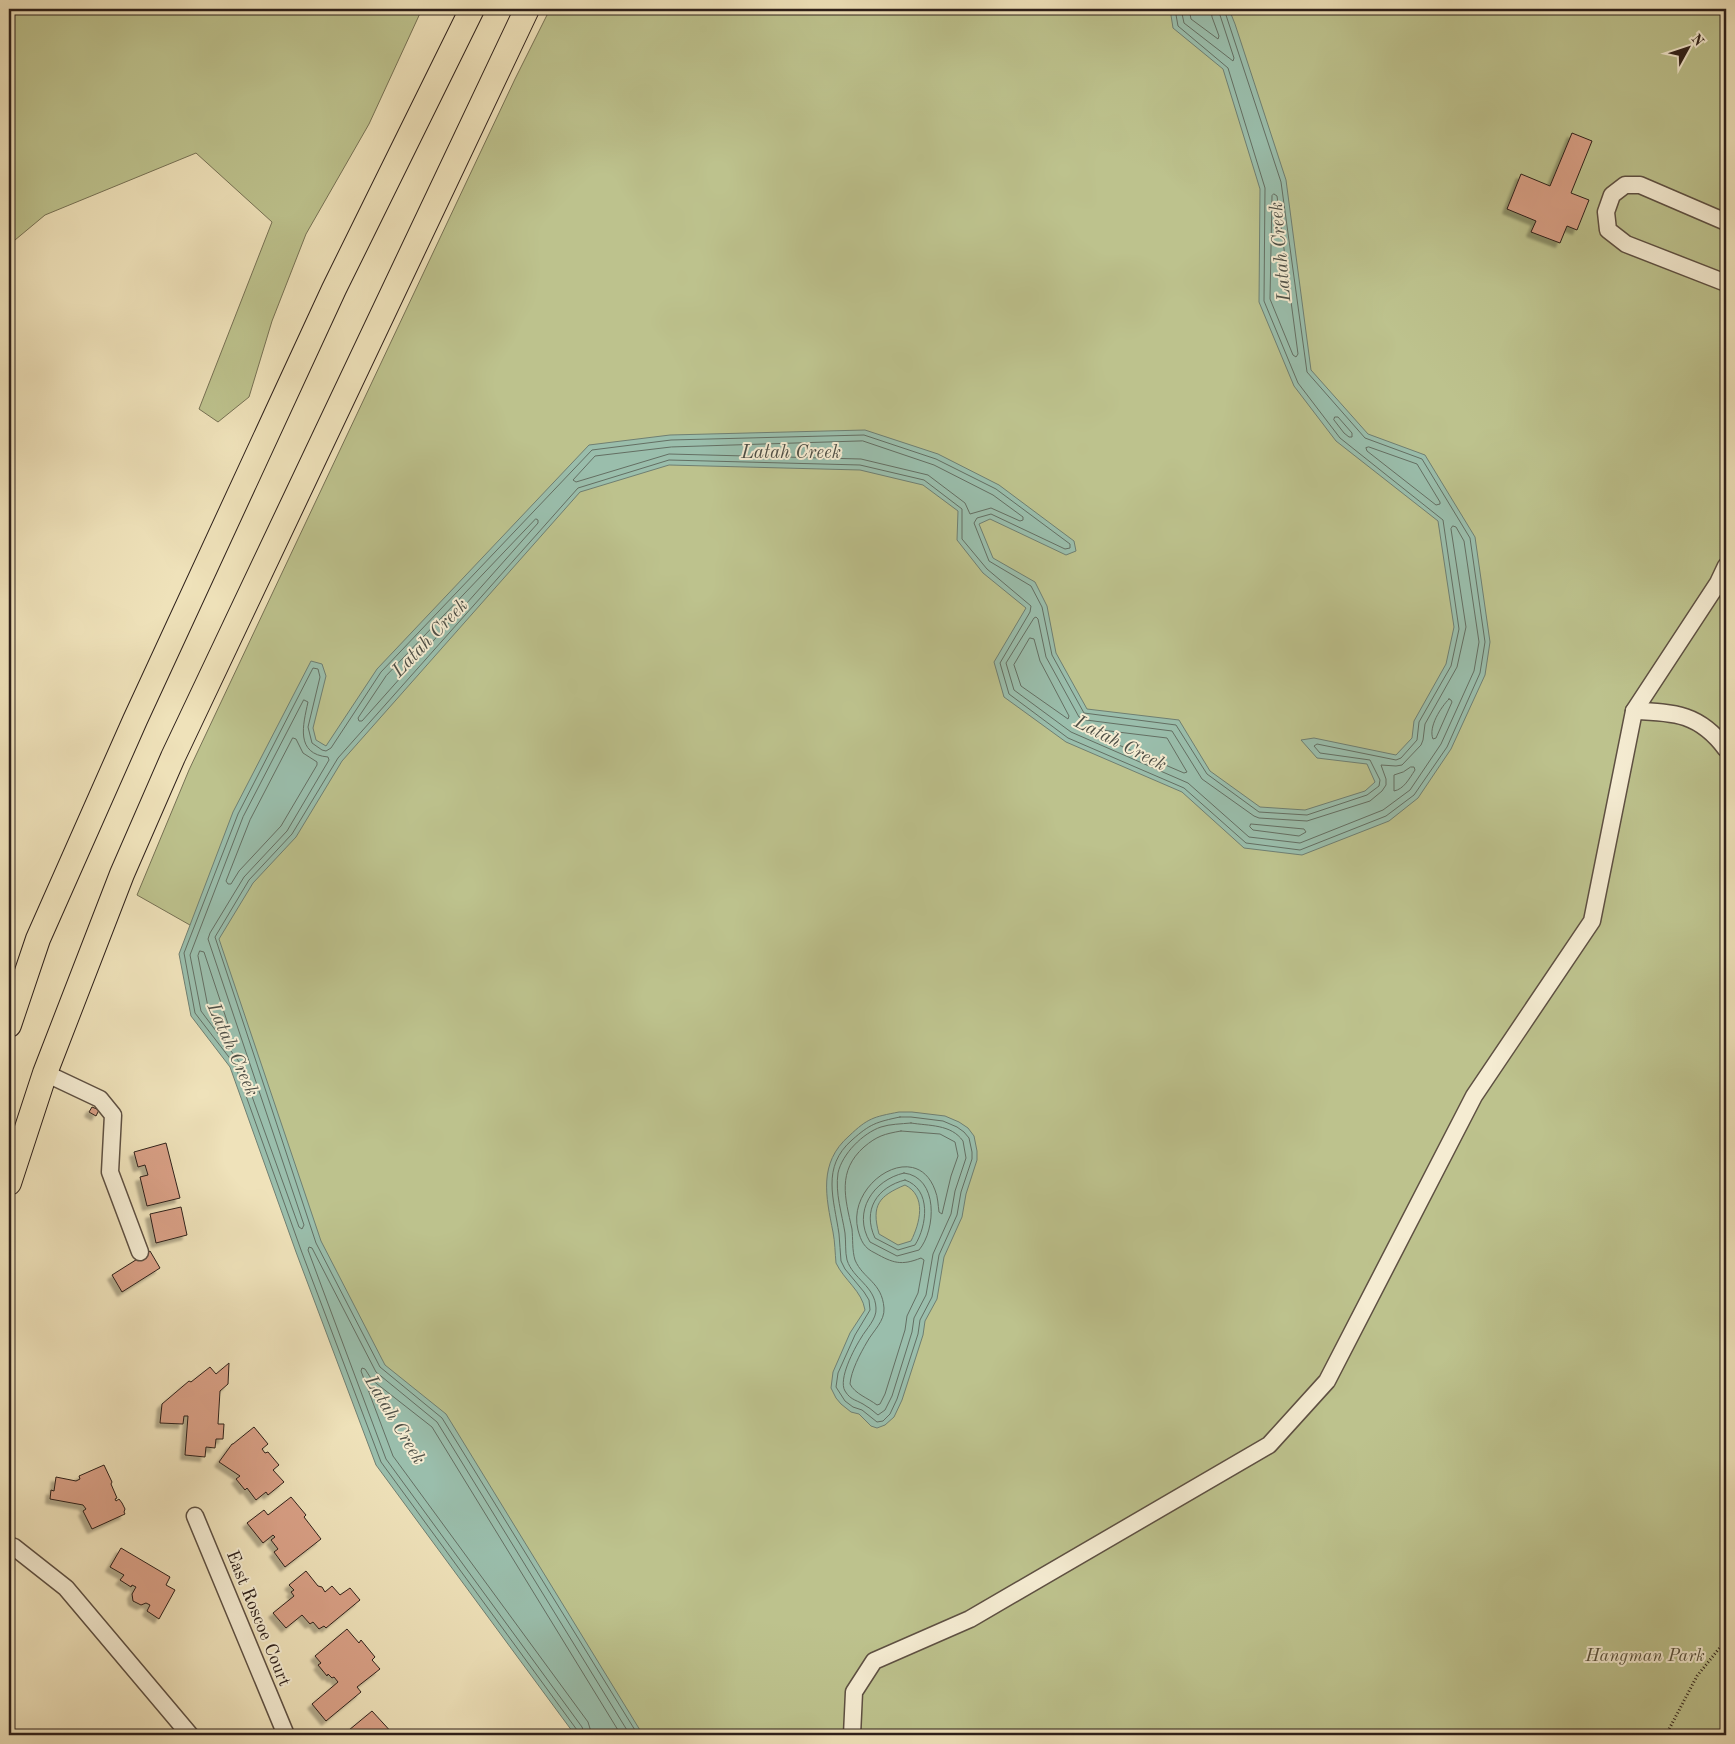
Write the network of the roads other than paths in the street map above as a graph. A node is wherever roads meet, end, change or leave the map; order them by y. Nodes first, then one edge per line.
1 (472, 9) edge
2 (527, 9) edge
3 (1726, 222) edge
4 (1726, 283) edge
5 (1726, 566) edge
6 (1634, 711) junction
7 (1726, 749) edge
8 (9, 1025) edge
9 (45, 1074) junction
10 (9, 1183) edge
11 (140, 1252) dead end
12 (195, 1516) dead end
13 (9, 1545) edge
14 (190, 1735) edge
15 (286, 1735) edge
16 (852, 1735) edge

1 - 8 highway
2 - 9 highway
3 - 4 street
5 - 6 street
6 - 7 street
6 - 16 street
9 - 10 highway
9 - 11 street
12 - 15 street, East Roscoe Court
13 - 14 street

